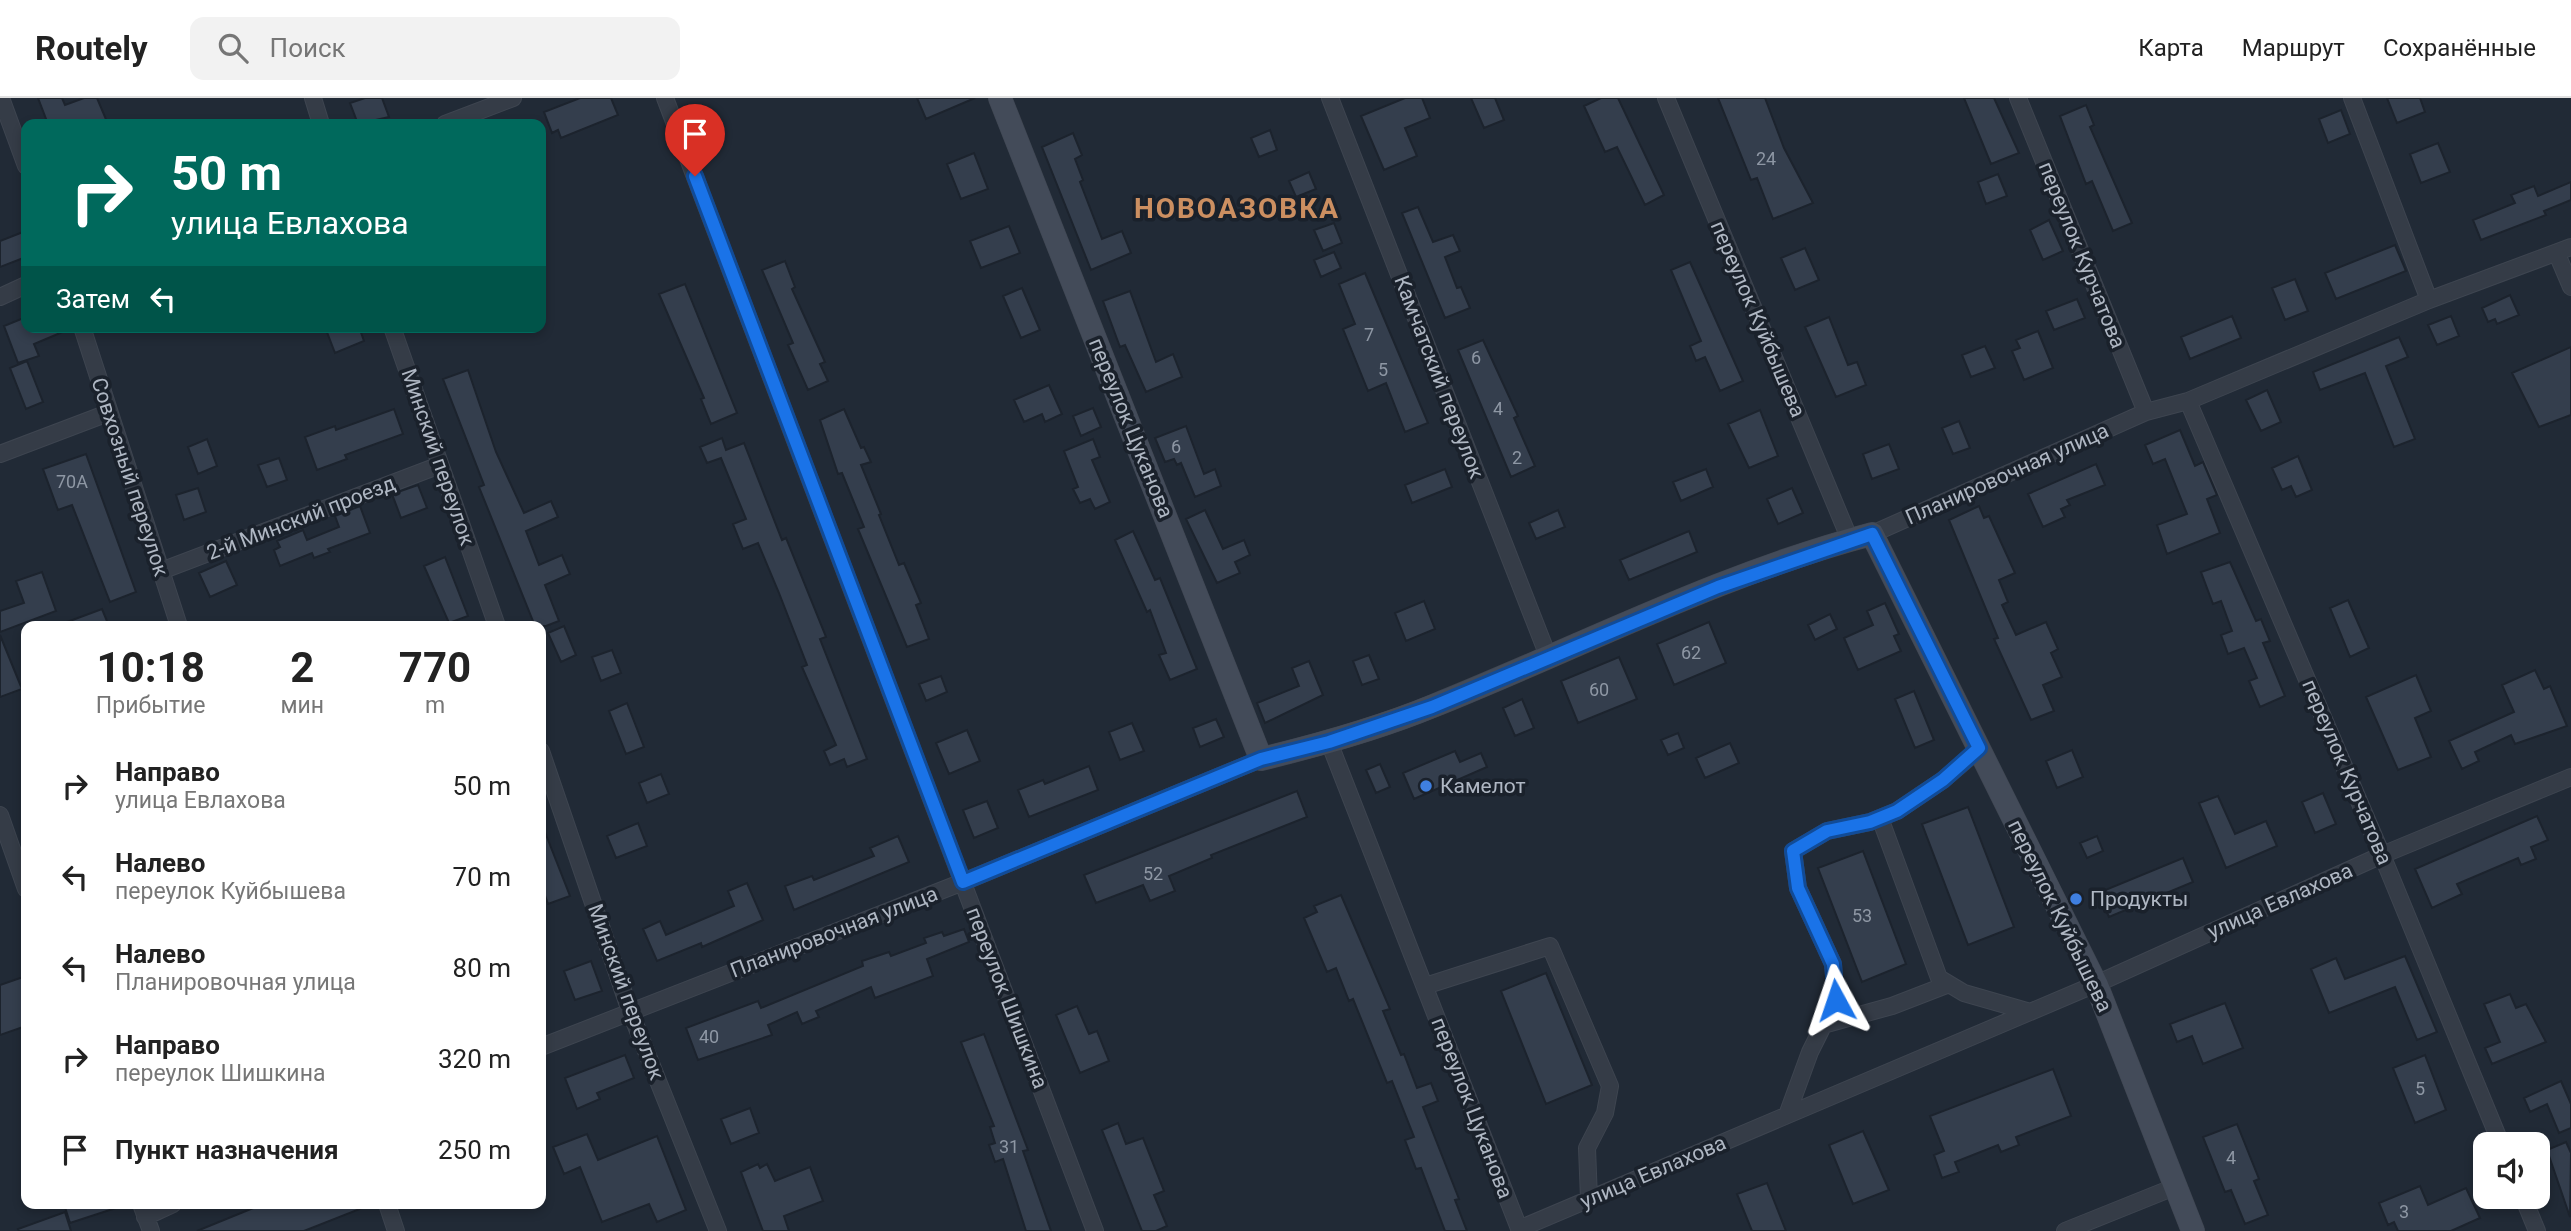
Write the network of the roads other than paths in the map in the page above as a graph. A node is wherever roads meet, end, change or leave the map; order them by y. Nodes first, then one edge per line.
1 (1, 98) edge
2 (313, 98) edge
3 (513, 98) edge
4 (665, 98) edge
5 (1000, 98) edge
6 (1330, 98) edge
7 (1667, 98) edge
8 (2018, 98) edge
9 (2352, 98) edge
10 (319, 119) edge
11 (458, 119) edge
12 (21, 152) edge
13 (2564, 251) edge
14 (21, 287) edge
15 (2571, 287) edge
16 (0, 297) edge
17 (2429, 300) junction
18 (84, 333) edge
19 (394, 333) edge
20 (2188, 401) junction
21 (2146, 412) junction
22 (108, 413) junction
23 (0, 454) edge
24 (440, 465) junction
25 (1861, 537) junction
26 (161, 571) junction
27 (177, 621) edge
28 (495, 621) edge
29 (1548, 656) junction
30 (1329, 742) junction
31 (1979, 748) junction
32 (1261, 759) junction
33 (546, 765) edge
34 (2571, 777) edge
35 (0, 815) edge
36 (1880, 818) junction
37 (2382, 855) junction
38 (21, 875) edge
39 (963, 882) junction
40 (1949, 984) junction
41 (2096, 984) junction
42 (1424, 986) junction
43 (631, 1011) junction
44 (2030, 1012) junction
45 (1823, 1025) junction
46 (546, 1045) edge
47 (1787, 1115) junction
48 (2496, 1132) edge
49 (2177, 1186) junction
50 (1589, 1199) junction
51 (162, 1209) edge
52 (389, 1209) edge
53 (2528, 1209) edge
54 (145, 1217) edge
55 (1519, 1230) edge
56 (396, 1231) edge
57 (718, 1231) edge
58 (1095, 1231) edge
59 (2065, 1231) edge
60 (2193, 1231) edge
61 (2537, 1231) edge

1 - 12 street
2 - 10 street
3 - 11 street
4 - 39 street, переулок Шишкина
5 - 32 main road, переулок Цуканова
6 - 29 street, Камчатский переулок
7 - 25 street, переулок Куйбышева
8 - 21 street, переулок Курчатова
9 - 17 street
13 - 15 street
13 - 17 street, Планировочная улица
14 - 16 street
17 - 20 street, Планировочная улица
18 - 22 street, Совхозный переулок
19 - 24 street, Минский переулок
20 - 21 street, Планировочная улица
20 - 37 street, переулок Курчатова
21 - 25 street, Планировочная улица
22 - 23 street
22 - 26 street, Совхозный переулок
24 - 26 street, 2-й Минский проезд
24 - 28 street, Минский переулок
25 - 29 main road, Планировочная улица
25 - 31 main road, переулок Куйбышева
26 - 27 street, Совхозный переулок
29 - 30 main road, Планировочная улица
30 - 32 main road, Планировочная улица
30 - 42 street, переулок Цуканова
31 - 36 street
31 - 41 main road, переулок Куйбышева
32 - 39 street, Планировочная улица
33 - 43 street, Минский переулок
34 - 37 street, улица Евлахова
35 - 38 street
36 - 40 street
36 - 45 street
37 - 41 street, улица Евлахова
37 - 48 street, переулок Курчатова
39 - 43 street, Планировочная улица
39 - 58 street, переулок Шишкина
40 - 44 street
40 - 45 street
41 - 44 street, улица Евлахова
41 - 49 main road, переулок Куйбышева
42 - 50 street
42 - 55 street, переулок Цуканова
43 - 46 street, Планировочная улица
43 - 57 street, Минский переулок
44 - 47 street, улица Евлахова
45 - 47 street
47 - 50 street, улица Евлахова
49 - 59 street
49 - 60 main road, переулок Куйбышева
50 - 55 street, улица Евлахова
51 - 54 street
52 - 56 street
53 - 61 street

